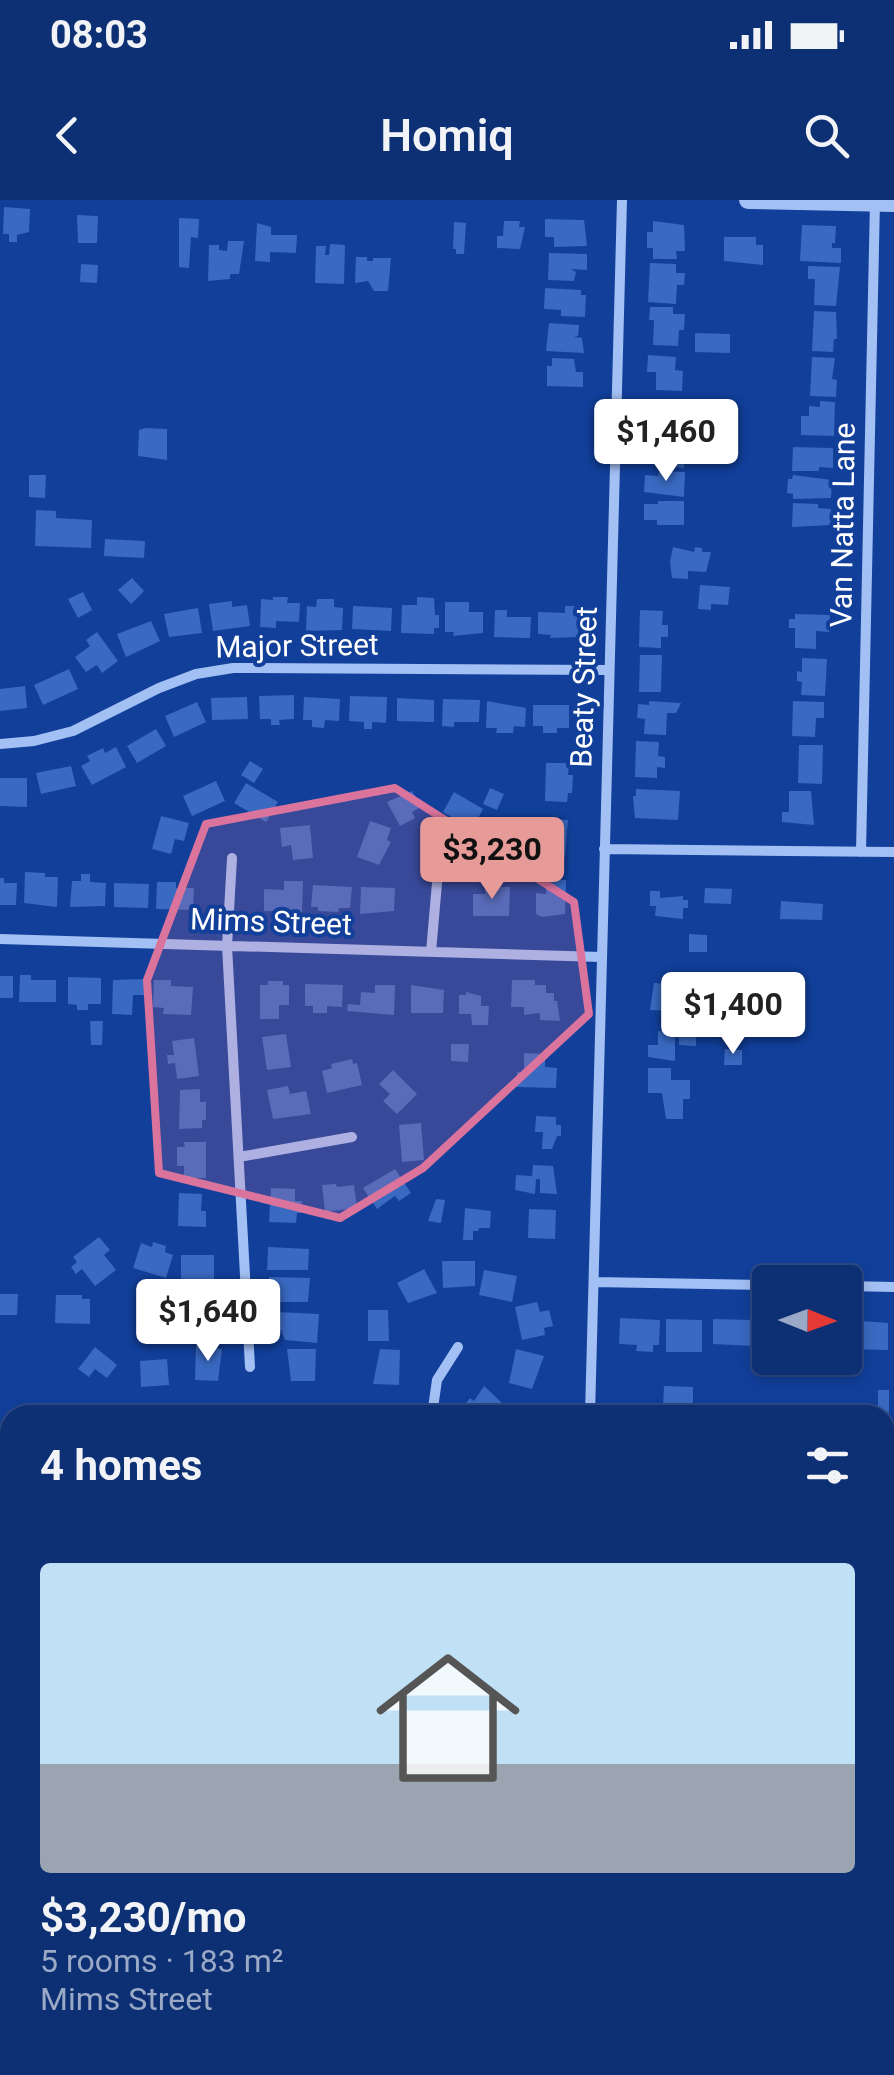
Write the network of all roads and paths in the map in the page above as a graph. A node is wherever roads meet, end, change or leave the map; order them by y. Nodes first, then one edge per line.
1 (622, 200) edge
2 (748, 200) edge
3 (874, 202) edge
4 (894, 203) edge
5 (609, 670) junction
6 (0, 744) edge
7 (604, 849) junction
8 (861, 852) junction
9 (894, 852) edge
10 (232, 858) dead end
11 (439, 860) dead end
12 (0, 940) edge
13 (228, 946) junction
14 (431, 952) junction
15 (601, 957) junction
16 (352, 1137) dead end
17 (238, 1157) junction
18 (594, 1282) junction
19 (752, 1285) edge
20 (862, 1286) edge
21 (894, 1287) edge
22 (142, 1317) dead end
23 (248, 1319) junction
24 (458, 1347) dead end
25 (250, 1367) dead end
26 (433, 1405) edge
27 (590, 1405) edge

1 - 5 street, Beaty Street
2 - 3 street
3 - 4 street
3 - 8 street, Van Natta Lane
5 - 6 street, Major Street
5 - 7 street, Beaty Street
7 - 8 street
7 - 15 street, Beaty Street
8 - 9 street
10 - 13 street
11 - 14 street
12 - 13 street, Mims Street
13 - 14 street, Mims Street
13 - 17 street
14 - 15 street, Mims Street
15 - 18 street, Beaty Street
16 - 17 street
17 - 23 street
18 - 19 street
18 - 27 street, Beaty Street
20 - 21 street
22 - 23 street
23 - 25 street
24 - 26 street

